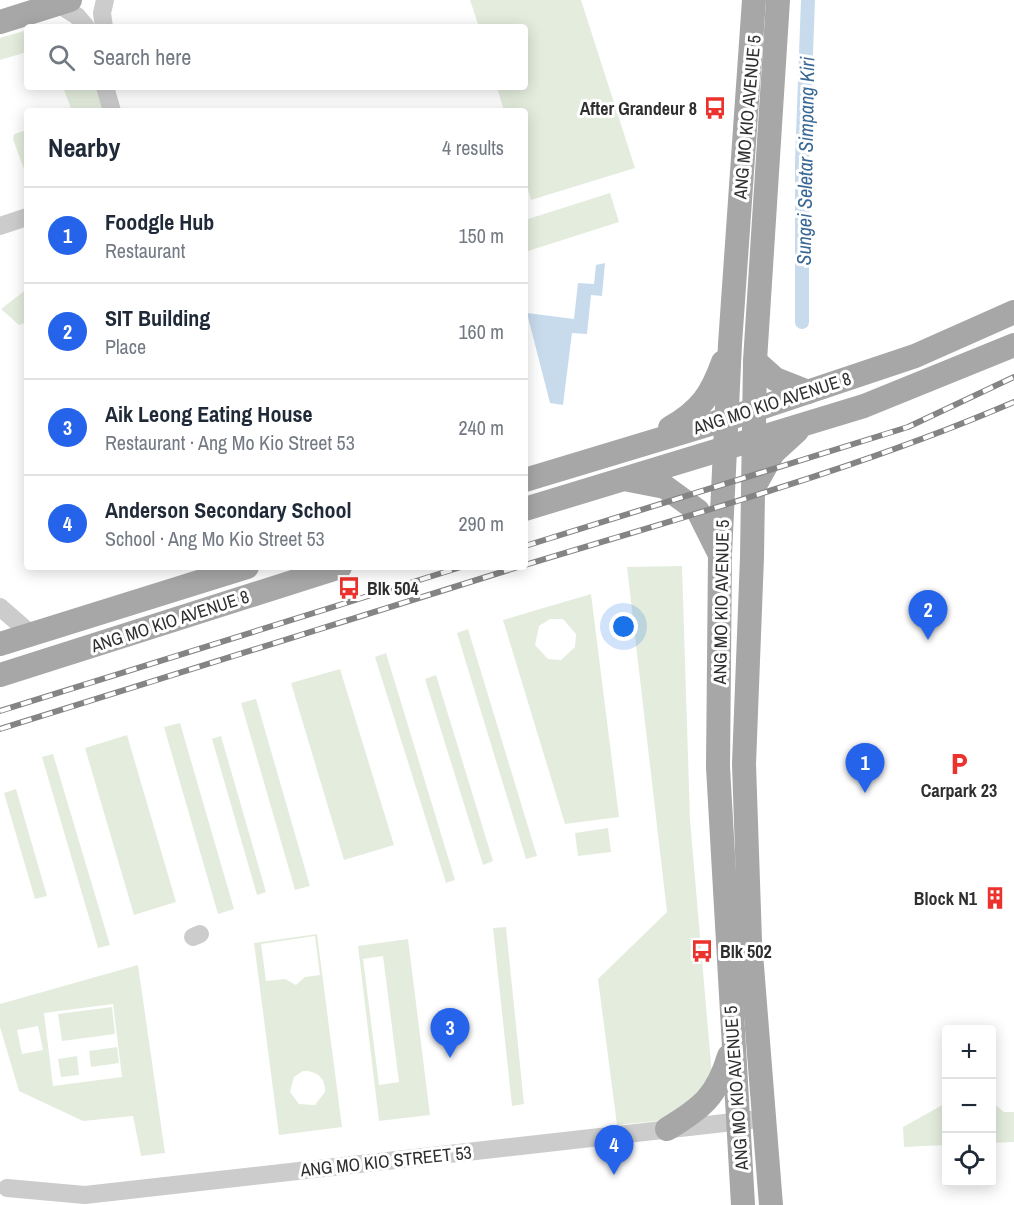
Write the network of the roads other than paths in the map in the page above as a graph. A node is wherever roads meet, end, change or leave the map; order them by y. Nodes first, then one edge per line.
1 (105, 0) edge
2 (754, 0) edge
3 (778, 0) edge
4 (64, 2) edge
5 (0, 22) edge
6 (84, 24) edge
7 (104, 24) edge
8 (106, 90) edge
9 (119, 90) edge
10 (111, 108) edge
11 (123, 108) edge
12 (24, 219) edge
13 (0, 226) edge
14 (1014, 312) edge
15 (729, 344) junction
16 (1014, 345) edge
17 (755, 361) junction
18 (808, 392) junction
19 (753, 410) junction
20 (727, 419) junction
21 (803, 426) junction
22 (753, 441) junction
23 (647, 442) junction
24 (725, 450) junction
25 (528, 479) edge
26 (627, 479) junction
27 (752, 491) junction
28 (528, 508) edge
29 (720, 555) junction
30 (237, 570) edge
31 (330, 570) edge
32 (160, 594) junction
33 (0, 607) edge
34 (169, 621) junction
35 (31, 634) junction
36 (2, 640) edge
37 (29, 666) junction
38 (0, 675) edge
39 (733, 1045) junction
40 (765, 1124) junction
41 (738, 1127) junction
42 (668, 1129) junction
43 (3, 1186) edge
44 (87, 1202) edge
45 (744, 1205) edge
46 (771, 1205) edge

1 - 7 street
2 - 15 main road, ANG MO KIO AVENUE 5
3 - 17 main road, ANG MO KIO AVENUE 5
4 - 5 main road
4 - 6 street
8 - 10 street
9 - 11 street
12 - 13 street
14 - 18 main road, ANG MO KIO AVENUE 8
15 - 20 main road, ANG MO KIO AVENUE 5
15 - 23 main road
16 - 21 main road, ANG MO KIO AVENUE 8
17 - 18 main road
17 - 19 main road, ANG MO KIO AVENUE 5
18 - 19 main road, ANG MO KIO AVENUE 8
19 - 20 main road, ANG MO KIO AVENUE 8
19 - 22 main road, ANG MO KIO AVENUE 5
20 - 23 main road, ANG MO KIO AVENUE 8
20 - 24 main road, ANG MO KIO AVENUE 5
21 - 22 main road, ANG MO KIO AVENUE 8
21 - 27 main road
22 - 24 main road, ANG MO KIO AVENUE 8
22 - 27 main road, ANG MO KIO AVENUE 5
23 - 25 main road, ANG MO KIO AVENUE 8
24 - 26 main road, ANG MO KIO AVENUE 8
24 - 29 main road, ANG MO KIO AVENUE 5
26 - 28 main road, ANG MO KIO AVENUE 8
26 - 29 main road
27 - 40 main road, ANG MO KIO AVENUE 5
29 - 39 main road, ANG MO KIO AVENUE 5
30 - 32 main road, ANG MO KIO AVENUE 8
31 - 34 main road, ANG MO KIO AVENUE 8
32 - 34 main road
32 - 35 main road, ANG MO KIO AVENUE 8
33 - 35 street
34 - 37 main road, ANG MO KIO AVENUE 8
35 - 36 main road, ANG MO KIO AVENUE 8
36 - 37 street
37 - 38 main road, ANG MO KIO AVENUE 8
39 - 41 main road, ANG MO KIO AVENUE 5
39 - 42 main road
40 - 41 street, ANG MO KIO STREET 53
40 - 46 main road, ANG MO KIO AVENUE 5
41 - 42 street, ANG MO KIO STREET 53
41 - 44 street, ANG MO KIO STREET 53
41 - 45 main road, ANG MO KIO AVENUE 5
42 - 44 street, ANG MO KIO STREET 53
43 - 44 street, ANG MO KIO STREET 53

